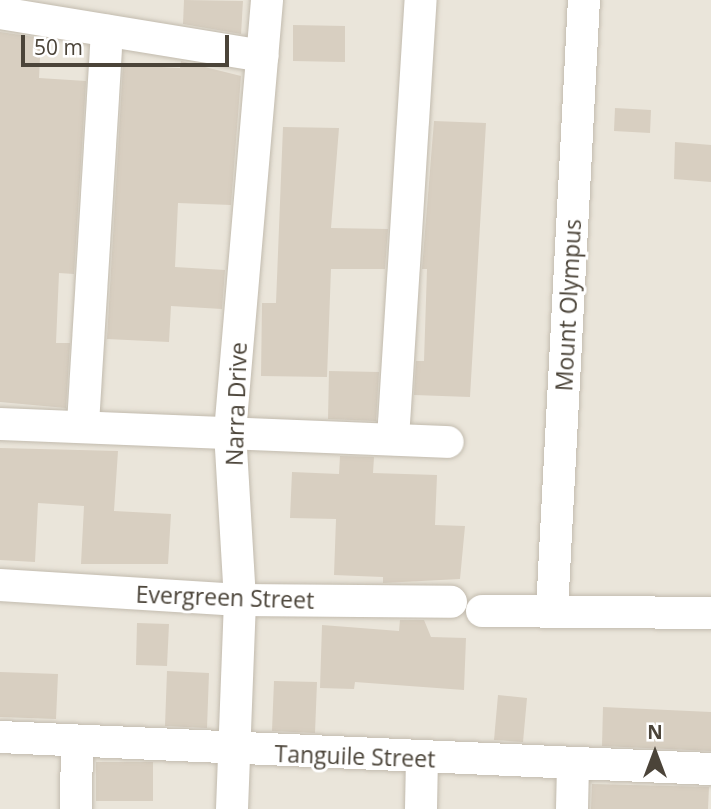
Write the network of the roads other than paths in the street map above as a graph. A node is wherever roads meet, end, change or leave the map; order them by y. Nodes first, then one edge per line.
1 (267, 0) edge
2 (421, 0) edge
3 (584, 0) edge
4 (0, 13) edge
5 (107, 31) junction
6 (263, 56) junction
7 (0, 424) edge
8 (83, 425) junction
9 (230, 432) junction
10 (393, 439) junction
11 (448, 442) dead end
12 (0, 585) edge
13 (240, 600) junction
14 (451, 602) dead end
15 (552, 610) junction
16 (482, 611) dead end
17 (711, 613) edge
18 (0, 737) edge
19 (77, 741) junction
20 (232, 751) junction
21 (422, 758) junction
22 (573, 764) junction
23 (711, 769) edge
24 (76, 809) edge
25 (232, 809) edge
26 (421, 809) edge
27 (572, 809) edge

1 - 6 street, Narra Drive
2 - 10 street
3 - 15 street, Mount Olympus
4 - 5 street
5 - 6 street
5 - 8 street
6 - 9 street, Narra Drive
7 - 8 street
8 - 9 street
9 - 10 street
9 - 13 street, Narra Drive
10 - 11 street
12 - 13 street, Evergreen Street
13 - 14 street, Evergreen Street
13 - 20 street, Narra Drive
15 - 16 street
15 - 17 street
18 - 19 street, Tanguile Street
19 - 20 street, Tanguile Street
19 - 24 street
20 - 21 street, Tanguile Street
20 - 25 street, Narra Drive
21 - 22 street, Tanguile Street
21 - 26 street
22 - 23 street, Tanguile Street
22 - 27 street

